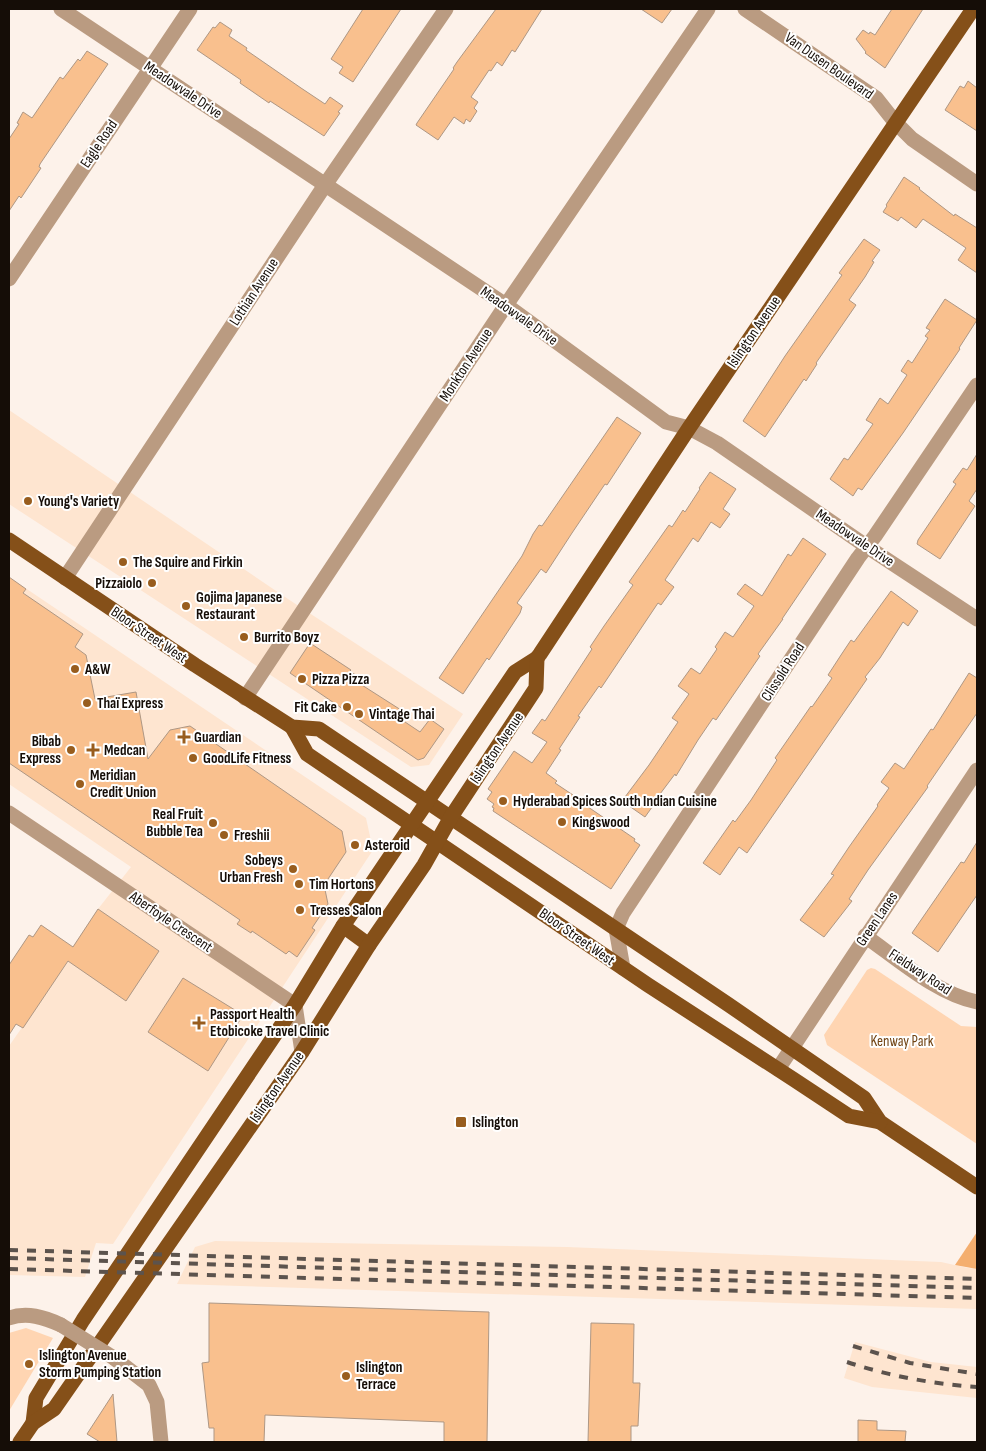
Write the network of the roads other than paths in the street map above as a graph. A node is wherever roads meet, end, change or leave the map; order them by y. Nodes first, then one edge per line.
1 (61, 9) edge
2 (190, 9) edge
3 (446, 9) edge
4 (708, 9) edge
5 (745, 9) edge
6 (973, 9) edge
7 (150, 68) junction
8 (896, 122) junction
9 (977, 184) edge
10 (325, 185) junction
11 (9, 279) edge
12 (506, 305) junction
13 (977, 385) edge
14 (689, 428) junction
15 (9, 540) edge
16 (866, 546) junction
17 (66, 578) junction
18 (977, 619) edge
19 (537, 658) junction
20 (245, 698) junction
21 (292, 727) junction
22 (977, 770) edge
23 (428, 802) junction
24 (451, 817) junction
25 (11, 821) edge
26 (412, 825) junction
27 (437, 842) junction
28 (343, 926) junction
29 (616, 929) junction
30 (865, 936) junction
31 (369, 945) junction
32 (623, 968) junction
33 (977, 1002) edge
34 (295, 1005) junction
35 (792, 1048) junction
36 (302, 1052) junction
37 (778, 1069) junction
38 (880, 1122) junction
39 (977, 1187) edge
40 (9, 1318) edge
41 (33, 1423) junction
42 (20, 1442) edge
43 (162, 1442) edge

1 - 7 street, Meadowvale Drive
2 - 7 street, Eagle Road
3 - 10 street, Lothian Avenue
4 - 12 street, Monkton Avenue
5 - 8 street, Van Dusen Boulevard
6 - 8 main road, Islington Avenue
7 - 10 street, Meadowvale Drive
7 - 11 street, Eagle Road
8 - 9 street, Van Dusen Boulevard
8 - 14 main road, Islington Avenue
10 - 12 street, Meadowvale Drive
10 - 17 street, Lothian Avenue
12 - 14 street, Meadowvale Drive
12 - 20 street, Monkton Avenue
13 - 16 street, Clissold Road
14 - 16 street, Meadowvale Drive
14 - 19 main road, Islington Avenue
15 - 17 main road, Bloor Street West
16 - 18 street, Meadowvale Drive
16 - 29 street, Clissold Road
17 - 20 main road, Bloor Street West
19 - 23 main road, Islington Avenue
19 - 24 main road, Islington Avenue
20 - 21 main road, Bloor Street West
21 - 23 main road, Bloor Street West
21 - 26 main road, Bloor Street West
22 - 30 street, Green Lanes
23 - 24 main road, Bloor Street West
23 - 26 main road, Islington Avenue
24 - 27 main road, Islington Avenue
24 - 29 main road, Bloor Street West
25 - 34 street, Aberfoyle Crescent
26 - 27 main road, Bloor Street West
26 - 28 main road, Islington Avenue
27 - 31 main road, Islington Avenue
27 - 32 main road, Bloor Street West
28 - 31 main road
28 - 34 main road, Islington Avenue
29 - 32 street
29 - 35 main road, Bloor Street West
30 - 33 street, Fieldway Road
30 - 35 street, Green Lanes
31 - 36 main road, Islington Avenue
32 - 37 main road, Bloor Street West
34 - 36 street
34 - 41 main road, Islington Avenue
35 - 37 street, Green Lanes
35 - 38 main road, Bloor Street West
36 - 41 main road, Islington Avenue
37 - 38 main road, Bloor Street West
38 - 39 main road, Bloor Street West
40 - 43 street, bridge
41 - 42 main road, Islington Avenue

